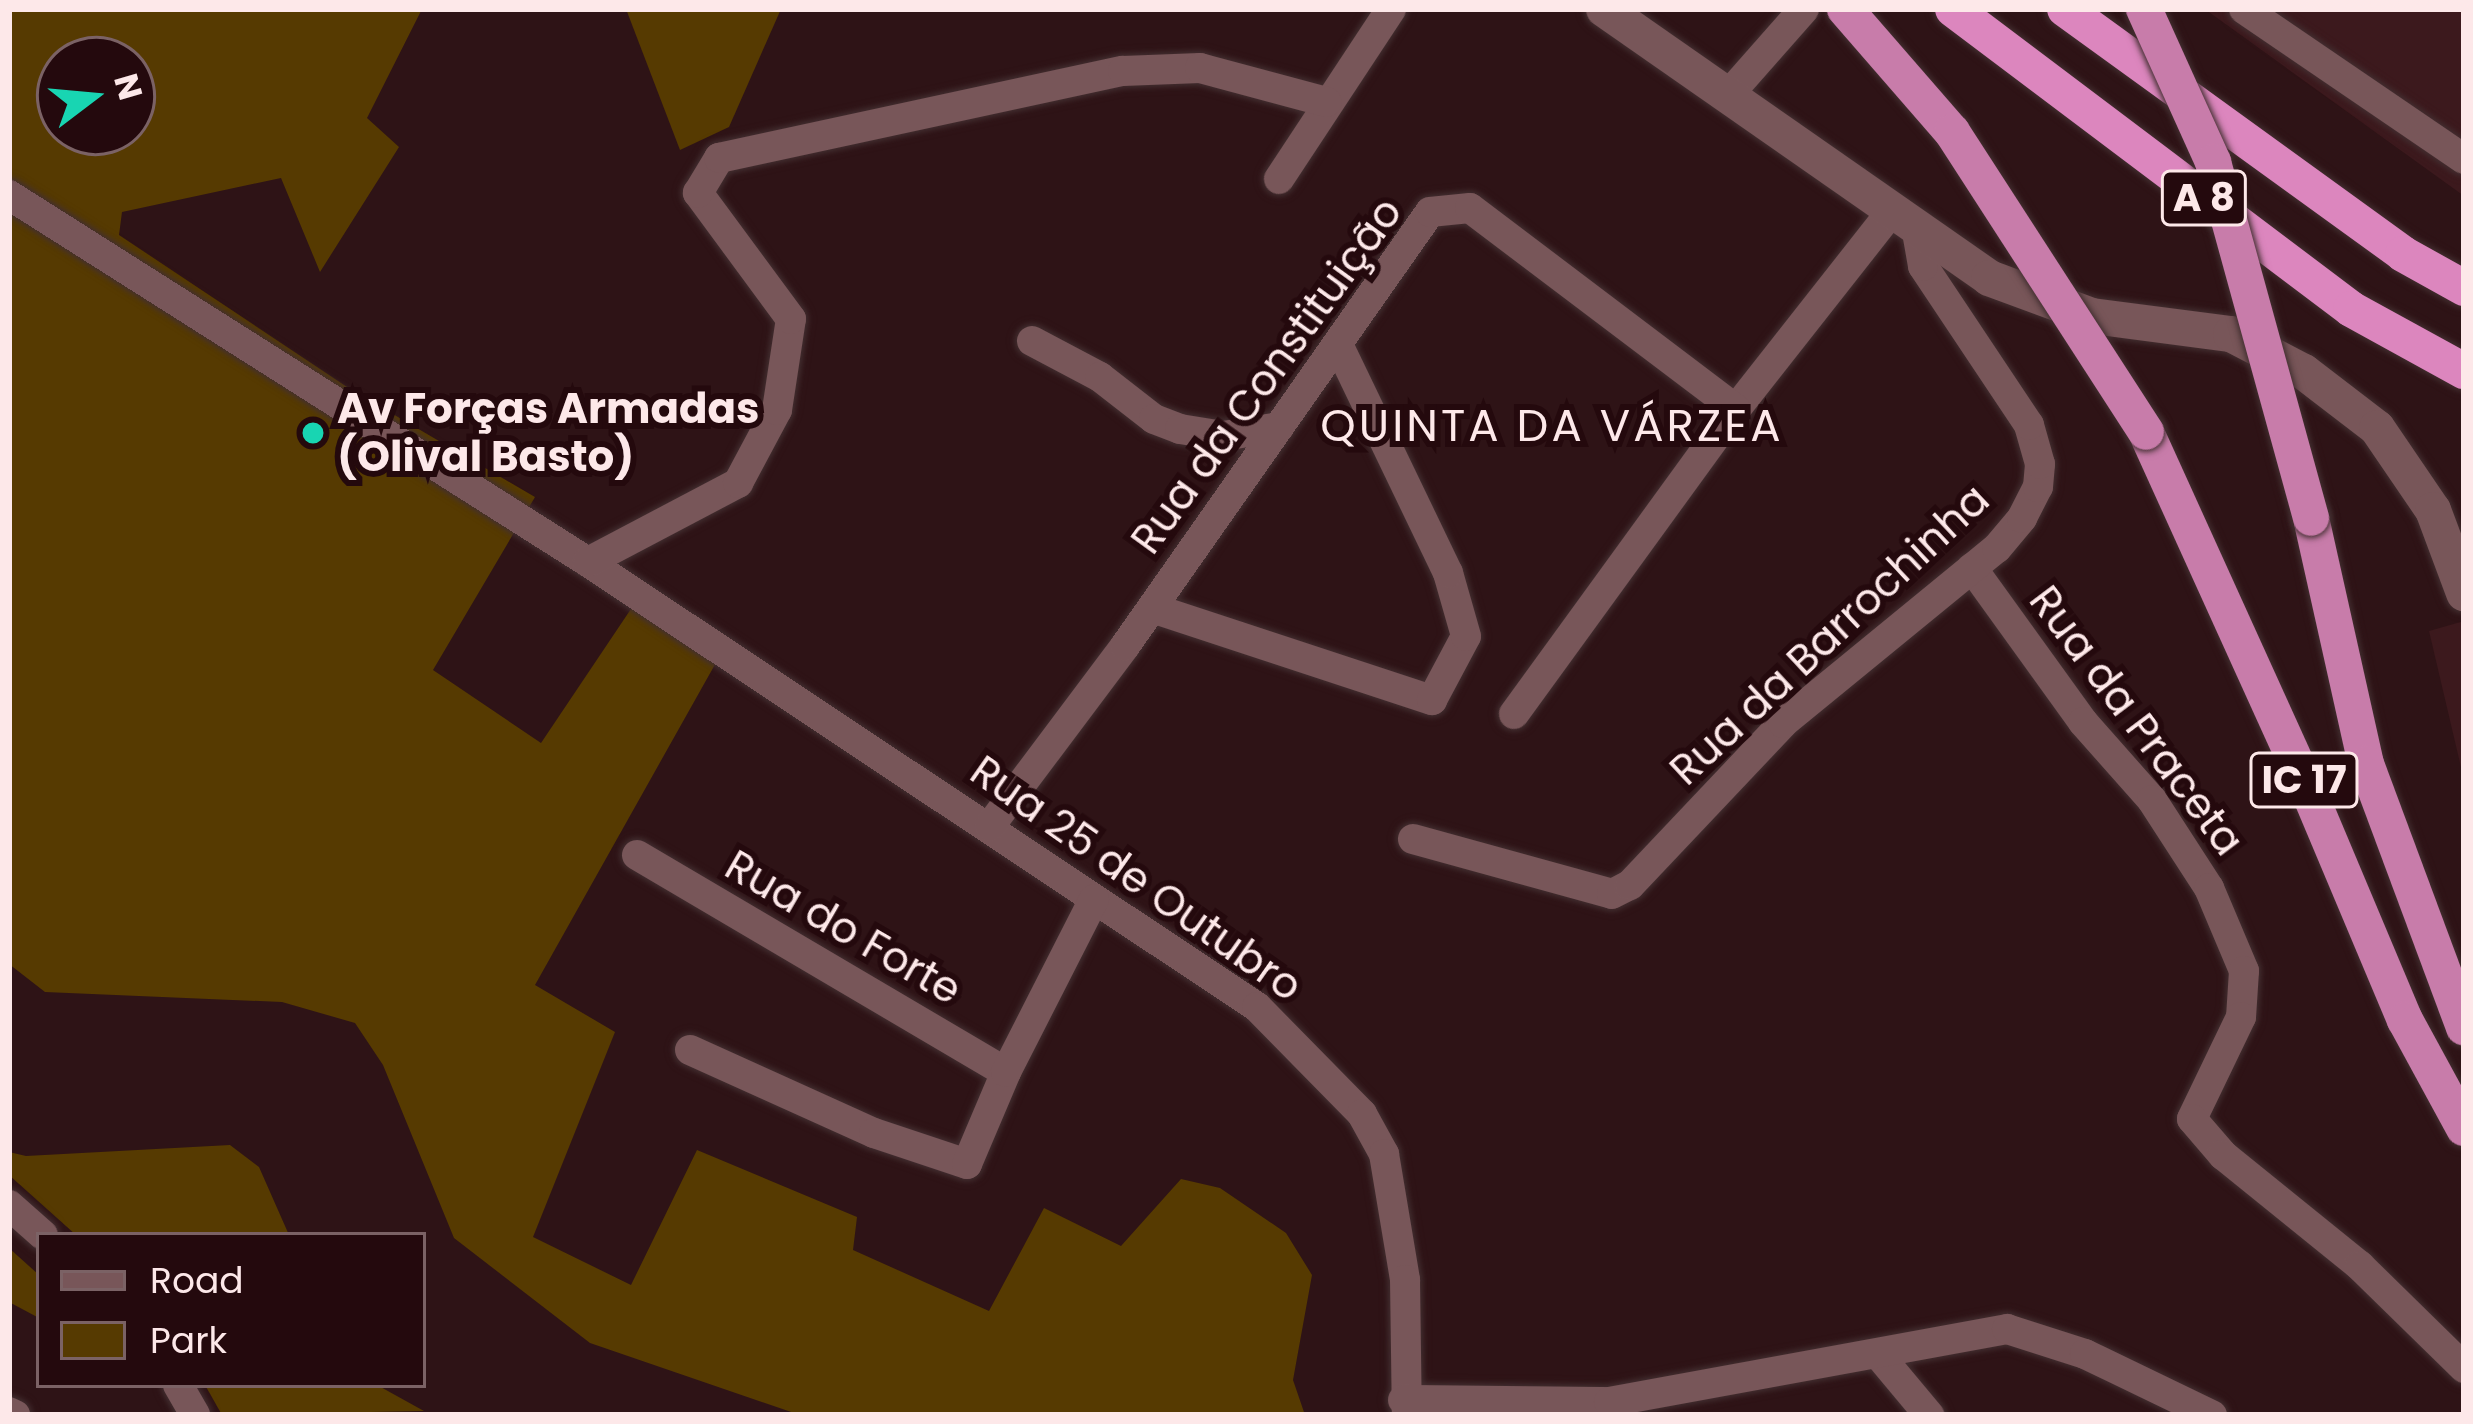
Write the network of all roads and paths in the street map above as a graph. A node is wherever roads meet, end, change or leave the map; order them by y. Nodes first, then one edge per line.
1 (1391, 9) edge
2 (1604, 9) edge
3 (1804, 9) edge
4 (1845, 9) edge
5 (1953, 9) edge
6 (2065, 9) edge
7 (2144, 9) edge
8 (2251, 12) edge
9 (1730, 93) junction
10 (1327, 102) junction
11 (2464, 159) edge
12 (1279, 179) dead end
13 (9, 195) edge
14 (1904, 223) junction
15 (2464, 288) edge
16 (1032, 341) dead end
17 (1338, 344) junction
18 (2464, 371) edge
19 (1736, 409) junction
20 (1280, 427) junction
21 (588, 562) junction
22 (1972, 568) junction
23 (2464, 593) edge
24 (1152, 608) junction
25 (1514, 714) dead end
26 (990, 826) junction
27 (1413, 839) dead end
28 (638, 855) dead end
29 (1094, 899) junction
30 (2464, 1027) edge
31 (690, 1050) dead end
32 (1006, 1072) junction
33 (2464, 1128) edge
34 (9, 1205) edge
35 (40, 1232) edge
36 (1879, 1354) junction
37 (2464, 1368) edge
38 (180, 1388) edge
39 (1405, 1407) edge
40 (195, 1415) edge
41 (1929, 1415) edge
42 (2212, 1415) edge

1 - 10 street
2 - 9 street
3 - 9 street
4 - 33 highway, IC 17, bridge
5 - 18 highway, A 8
6 - 15 highway, A 8
7 - 30 highway, IC 17, bridge
8 - 11 street
9 - 14 street
10 - 12 street
10 - 21 street
13 - 21 street, Rua 25 de Outubro
14 - 19 street
14 - 22 street, Rua da Barrochinha
14 - 23 street
16 - 20 street
17 - 19 street, Rua da Constituição
17 - 20 street, Rua da Constituição
17 - 24 street
19 - 25 street
20 - 24 street, Rua da Constituição
21 - 26 street, Rua 25 de Outubro
22 - 27 street, Rua da Barrochinha
22 - 37 street, Rua da Praceta
24 - 26 street, Rua da Constituição
26 - 29 street, Rua 25 de Outubro
28 - 32 street, Rua do Forte
29 - 32 street
29 - 39 street, Rua 25 de Outubro
31 - 32 street
34 - 35 street
36 - 39 street
36 - 41 street
36 - 42 street
38 - 40 street

